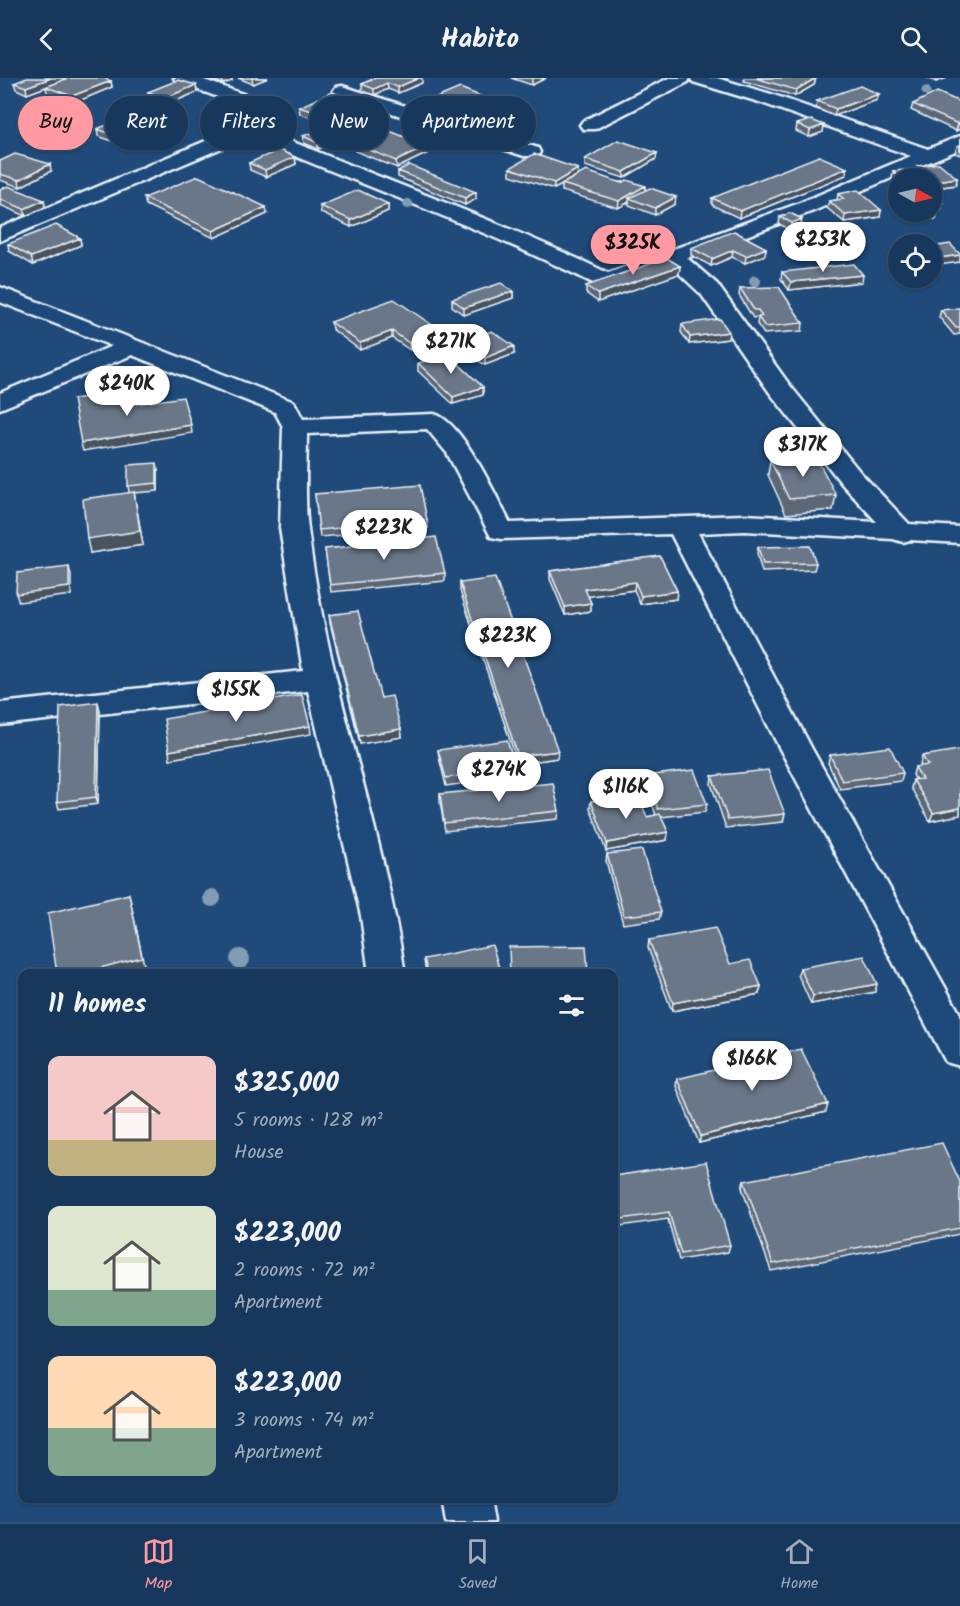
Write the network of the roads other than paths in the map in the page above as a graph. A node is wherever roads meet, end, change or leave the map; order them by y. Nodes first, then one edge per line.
1 (183, 78) edge
2 (682, 78) edge
3 (699, 78) edge
4 (368, 81) edge
5 (342, 91) junction
6 (231, 96) edge
7 (330, 96) edge
8 (303, 107) edge
9 (297, 109) edge
10 (589, 125) dead end
11 (960, 142) edge
12 (201, 150) edge
13 (295, 150) edge
14 (531, 152) dead end
15 (927, 154) junction
16 (0, 235) edge
17 (673, 256) junction
18 (0, 294) edge
19 (130, 347) junction
20 (0, 402) edge
21 (295, 427) junction
22 (680, 525) junction
23 (903, 534) junction
24 (960, 535) edge
25 (320, 680) junction
26 (0, 714) edge
27 (386, 969) edge
28 (960, 1050) edge
29 (467, 1503) edge
30 (470, 1522) edge

1 - 6 street
2 - 10 street
3 - 15 street
4 - 5 street
5 - 7 street
5 - 14 street
8 - 9 street
11 - 15 street
12 - 16 street
13 - 17 street
15 - 17 street
17 - 23 street
18 - 19 street
19 - 20 street
19 - 21 street
21 - 22 street
21 - 25 street
22 - 23 street
22 - 28 street
23 - 24 street
25 - 26 street
25 - 27 street
29 - 30 street

